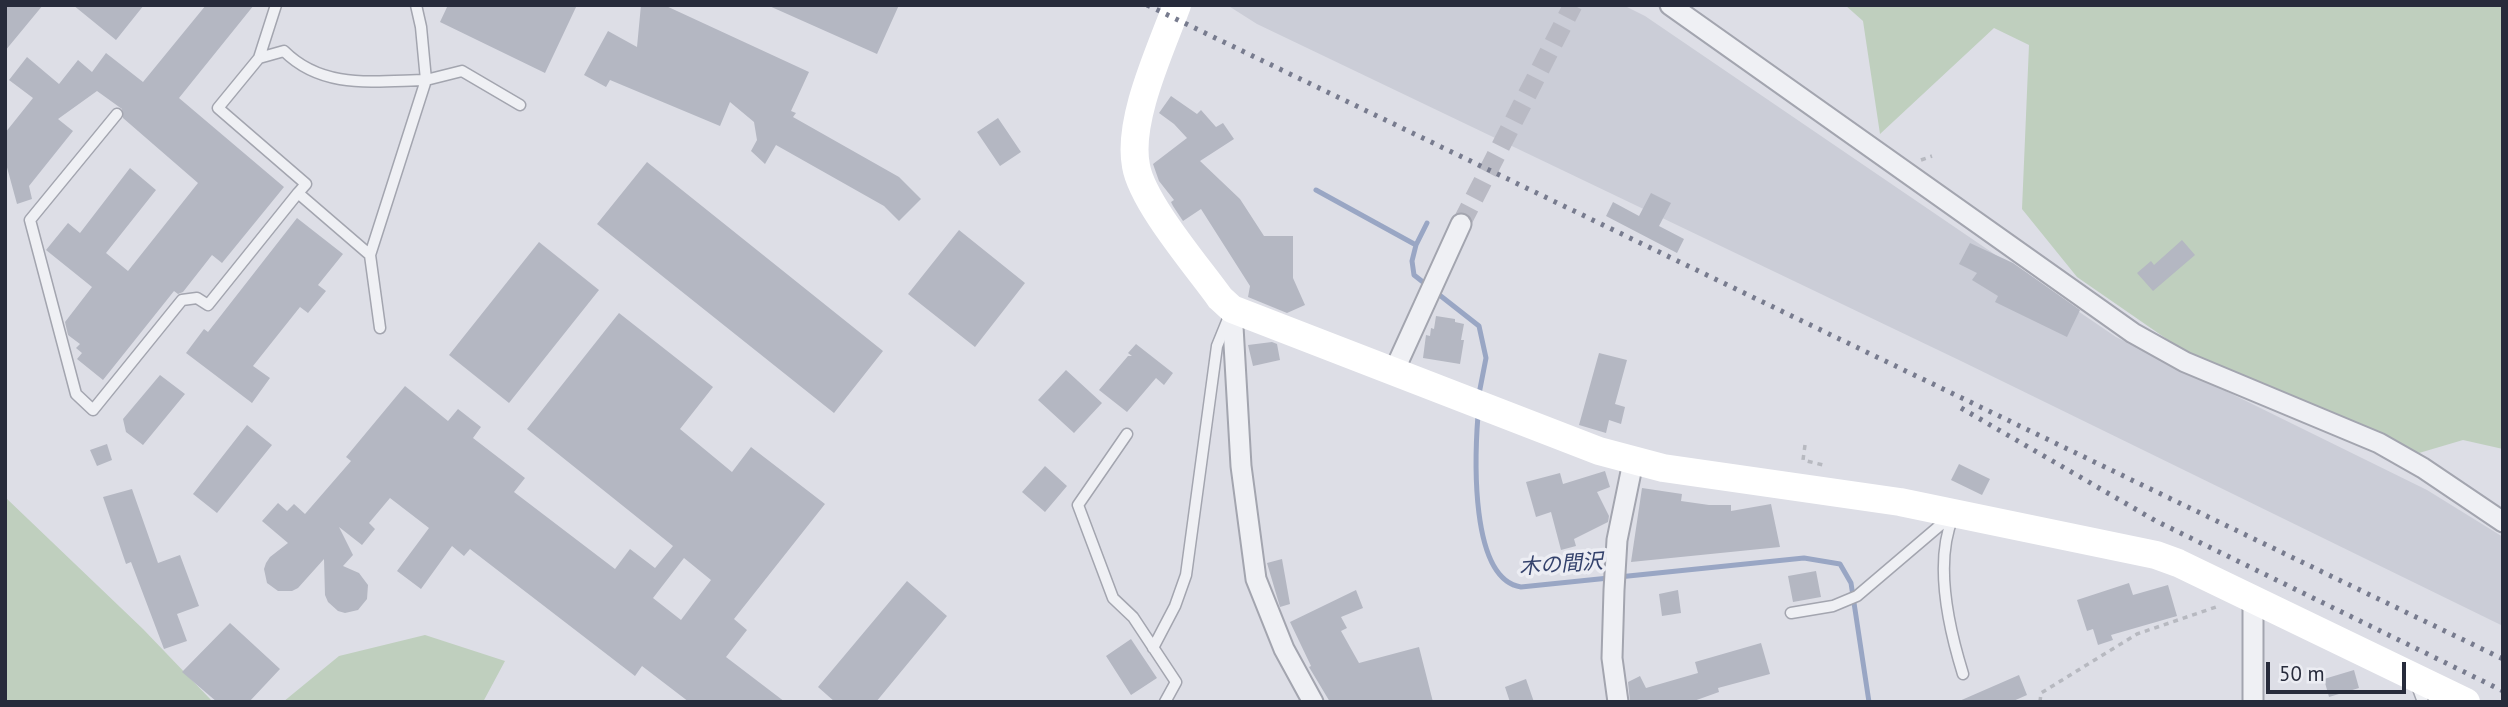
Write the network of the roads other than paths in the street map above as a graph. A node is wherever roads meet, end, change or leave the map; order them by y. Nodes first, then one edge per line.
1 (276, 5) edge
2 (416, 5) edge
3 (1177, 5) edge
4 (1670, 5) edge
5 (259, 58) junction
6 (426, 80) junction
7 (520, 105) dead end
8 (117, 114) dead end
9 (298, 193) junction
10 (1461, 224) tunnel mouth
11 (370, 255) junction
12 (1232, 309) junction
13 (380, 328) dead end
14 (1394, 371) junction
15 (1127, 434) dead end
16 (1633, 462) junction
17 (1954, 513) junction
18 (2503, 522) edge
19 (2250, 597) junction
20 (1791, 613) dead end
21 (1153, 648) junction
22 (1963, 674) dead end
23 (2418, 689) edge
24 (1165, 702) edge
25 (1312, 702) edge
26 (1618, 702) edge
27 (2253, 702) edge
28 (2466, 702) edge

1 - 5 lane
2 - 6 lane
3 - 12 street
4 - 18 street
5 - 6 lane
5 - 9 lane
6 - 7 lane
6 - 11 lane
8 - 9 lane
9 - 11 lane
10 - 14 street
11 - 13 lane
12 - 14 street
12 - 21 lane
12 - 25 street
14 - 16 street
15 - 21 lane
16 - 17 street
16 - 26 street
17 - 19 street
17 - 20 lane
17 - 22 lane
19 - 23 street
19 - 27 street
21 - 24 lane
23 - 28 street

